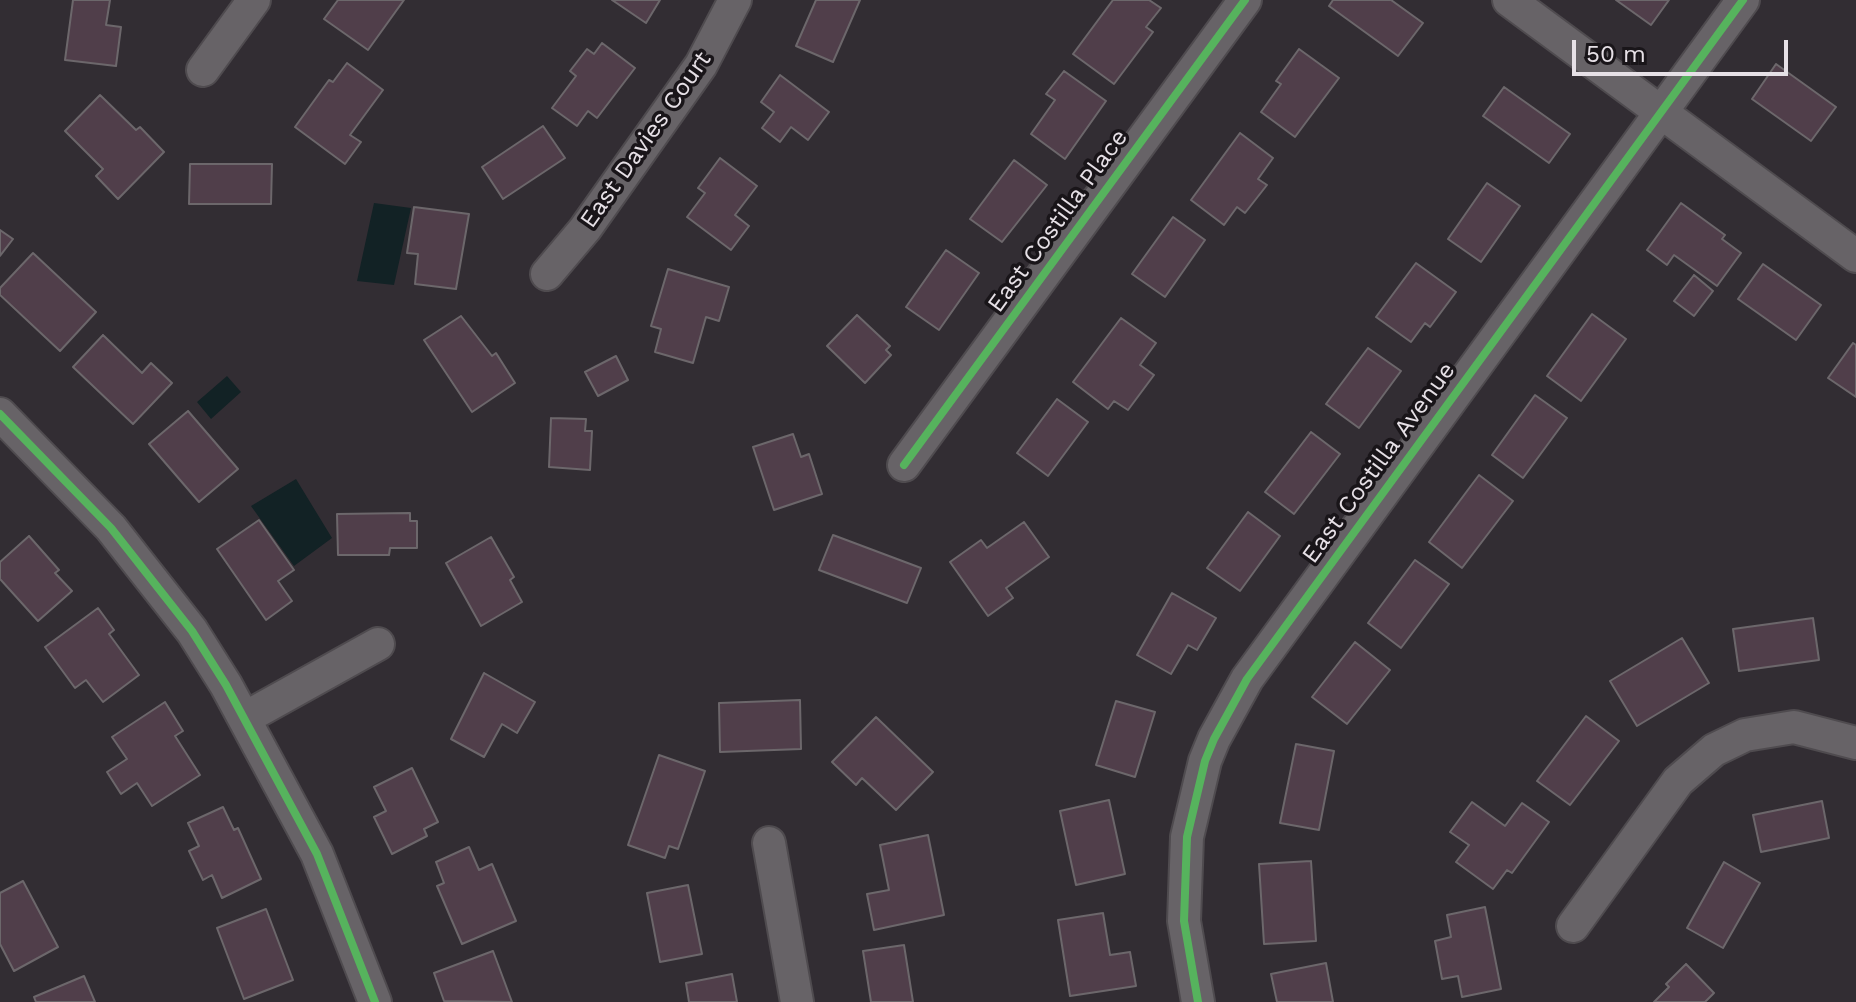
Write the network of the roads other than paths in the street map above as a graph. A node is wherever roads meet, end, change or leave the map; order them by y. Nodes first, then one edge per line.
1 (254, 0) edge
2 (735, 0) edge
3 (1245, 0) edge
4 (1509, 0) edge
5 (1743, 0) edge
6 (203, 70) dead end
7 (1658, 112) junction
8 (1856, 256) edge
9 (547, 274) dead end
10 (0, 414) edge
11 (904, 465) dead end
12 (378, 644) dead end
13 (245, 718) junction
14 (1856, 743) edge
15 (769, 843) dead end
16 (1573, 926) dead end
17 (375, 1002) edge
18 (797, 1002) edge
19 (1198, 1002) edge

1 - 6 street
2 - 9 street, East Davies Court
3 - 11 street, East Costilla Place
4 - 7 street
5 - 7 street, East Costilla Avenue
7 - 8 street
7 - 19 street, East Costilla Avenue
10 - 13 street
12 - 13 street
13 - 17 street
14 - 16 street
15 - 18 street

